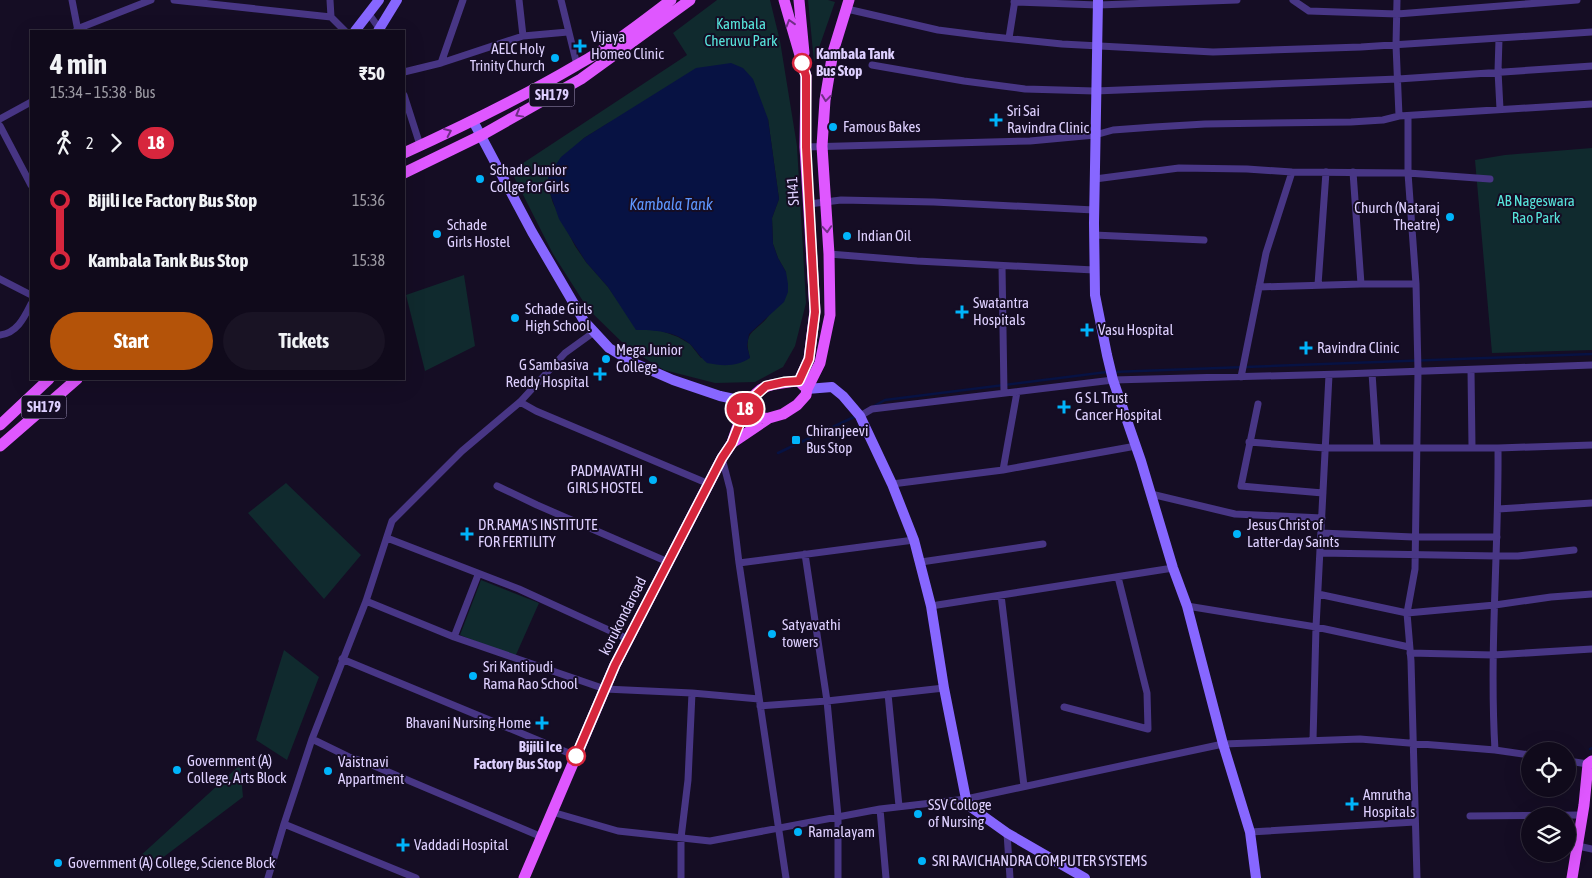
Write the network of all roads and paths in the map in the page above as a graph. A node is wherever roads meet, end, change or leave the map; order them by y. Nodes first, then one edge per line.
1 (72, 0) edge
2 (151, 0) edge
3 (174, 0) edge
4 (330, 0) edge
5 (379, 0) edge
6 (397, 0) edge
7 (463, 0) edge
8 (519, 0) edge
9 (561, 0) edge
10 (690, 0) edge
11 (784, 0) edge
12 (800, 0) edge
13 (1237, 0) edge
14 (1293, 0) edge
15 (1397, 0) edge
16 (1577, 0) edge
17 (1014, 1) edge
18 (1559, 1) edge
19 (664, 2) edge
20 (1098, 3) edge
21 (1505, 3) edge
22 (848, 5) edge
23 (369, 14) junction
24 (1397, 14) junction
25 (670, 16) junction
26 (331, 17) junction
27 (78, 30) edge
28 (344, 30) edge
29 (356, 30) edge
30 (380, 30) edge
31 (568, 32) junction
32 (1592, 32) edge
33 (523, 36) junction
34 (1009, 38) junction
35 (1499, 39) junction
36 (1097, 45) junction
37 (1396, 45) junction
38 (600, 51) junction
39 (609, 60) junction
40 (440, 63) junction
41 (577, 65) junction
42 (872, 65) dead end
43 (1592, 66) edge
44 (1498, 71) junction
45 (405, 72) edge
46 (806, 76) junction
47 (1398, 79) junction
48 (1095, 91) junction
49 (405, 98) edge
50 (30, 103) edge
51 (1592, 104) edge
52 (1500, 109) junction
53 (1399, 116) junction
54 (1408, 116) junction
55 (0, 119) edge
56 (474, 120) junction
57 (0, 126) edge
58 (482, 135) junction
59 (1095, 135) junction
60 (420, 145) junction
61 (822, 146) junction
62 (806, 147) junction
63 (405, 152) edge
64 (1292, 172) junction
65 (1326, 172) junction
66 (1352, 172) junction
67 (405, 173) edge
68 (1408, 173) junction
69 (1095, 179) junction
70 (1490, 179) dead end
71 (30, 183) edge
72 (826, 202) junction
73 (809, 204) junction
74 (1094, 210) junction
75 (1094, 234) junction
76 (1204, 240) dead end
77 (829, 254) junction
78 (1002, 266) junction
79 (1094, 270) junction
80 (0, 279) edge
81 (1360, 284) junction
82 (1416, 284) junction
83 (1318, 285) junction
84 (1259, 287) junction
85 (30, 294) edge
86 (30, 306) edge
87 (594, 332) junction
88 (0, 335) edge
89 (1592, 365) edge
90 (1471, 370) junction
91 (1418, 371) junction
92 (1372, 373) junction
93 (1329, 374) junction
94 (1241, 377) junction
95 (49, 380) edge
96 (75, 380) edge
97 (1114, 380) junction
98 (803, 385) junction
99 (1017, 392) junction
100 (1004, 393) junction
101 (520, 402) junction
102 (748, 402) junction
103 (1258, 404) dead end
104 (859, 414) junction
105 (769, 418) junction
106 (1, 422) edge
107 (1249, 442) junction
108 (732, 443) junction
109 (1592, 445) edge
110 (0, 446) edge
111 (1136, 446) junction
112 (1472, 447) junction
113 (1325, 448) junction
114 (1377, 448) junction
115 (1416, 448) junction
116 (1498, 448) junction
117 (722, 458) junction
118 (1002, 470) junction
119 (709, 484) junction
120 (892, 484) junction
121 (497, 486) dead end
122 (1323, 493) junction
123 (1151, 494) junction
124 (1592, 503) edge
125 (1498, 510) junction
126 (1322, 518) junction
127 (1321, 533) junction
128 (1415, 537) junction
129 (1497, 537) junction
130 (387, 538) junction
131 (914, 540) junction
132 (1043, 544) dead end
133 (1574, 550) dead end
134 (1320, 553) junction
135 (805, 554) junction
136 (1415, 555) junction
137 (1496, 556) junction
138 (668, 562) junction
139 (921, 562) junction
140 (739, 563) junction
141 (1172, 568) junction
142 (478, 574) junction
143 (1118, 577) junction
144 (1318, 594) junction
145 (1592, 594) edge
146 (1001, 595) junction
147 (366, 601) junction
148 (1495, 605) junction
149 (931, 606) junction
150 (1187, 606) junction
151 (1407, 613) junction
152 (1316, 627) junction
153 (454, 637) junction
154 (628, 639) junction
155 (1410, 650) junction
156 (1592, 650) edge
157 (1493, 655) junction
158 (342, 659) junction
159 (944, 688) junction
160 (604, 689) junction
161 (692, 693) junction
162 (888, 694) junction
163 (827, 701) junction
164 (760, 702) junction
165 (1064, 706) dead end
166 (312, 739) junction
167 (1313, 740) junction
168 (1412, 742) junction
169 (1223, 744) junction
170 (1495, 750) junction
171 (1521, 754) edge
172 (576, 756) junction
173 (1576, 763) edge
174 (1590, 767) edge
175 (1024, 786) junction
176 (966, 799) junction
177 (899, 806) junction
178 (880, 808) junction
179 (1586, 809) edge
180 (552, 812) junction
181 (838, 816) junction
182 (1470, 816) dead end
183 (1415, 822) junction
184 (284, 824) junction
185 (778, 827) junction
186 (1250, 832) junction
187 (1008, 833) junction
188 (542, 837) junction
189 (681, 838) junction
190 (1578, 846) junction
191 (1592, 849) edge
192 (1072, 874) edge
193 (268, 878) edge
194 (416, 878) edge
195 (524, 878) edge
196 (681, 878) edge
197 (786, 878) edge
198 (838, 878) edge
199 (886, 878) edge
200 (1010, 878) edge
201 (1086, 878) edge
202 (1256, 878) edge
203 (1417, 878) edge
204 (1572, 878) edge

1 - 27 street
2 - 27 street
3 - 26 street
4 - 26 street
5 - 23 street
6 - 30 street
7 - 40 street
8 - 33 street
9 - 31 street
10 - 25 main road, SH179
46 -> 11 main road, SH41
12 - 46 main road
13 - 20 street
14 - 24 street
15 - 24 street
16 - 18 street
17 - 20 street
17 - 34 street
18 - 21 street
19 - 25 street
19 - 38 main road, SH179
20 - 36 street
21 - 24 street
22 - 34 street
22 -> 61 main road
23 - 29 street
23 - 30 street
24 - 37 street
25 - 39 main road, SH179
26 - 28 street
31 - 33 street
31 - 41 street
32 - 35 street
33 - 40 street
34 - 36 street
35 - 37 street
35 - 44 street
36 - 37 street
36 - 48 street
37 - 47 street
38 - 39 main road
38 - 41 main road, SH179
39 -> 58 main road, SH179
40 - 45 street
41 - 56 main road, SH179
42 - 48 street
43 - 44 street
44 - 47 street
44 - 52 street
46 - 62 main road, SH41
47 - 48 street
47 - 53 street
48 - 59 street
49 - 60 street
50 - 55 street
51 - 52 street
52 - 54 street
53 - 54 street
53 - 59 street
54 - 68 street
56 - 58 street
60 -> 56 main road, SH179
57 - 71 street
58 - 67 main road, SH179
58 - 87 street
59 - 61 street
59 - 69 street
60 - 63 main road, SH179
61 - 62 street
61 - 72 main road
62 - 73 main road, SH41
64 - 65 street
64 - 69 street
64 - 84 street
65 - 66 street
65 - 83 street
66 - 68 street
66 - 81 street
68 - 70 street
68 - 82 street
69 - 74 street
72 - 73 street
72 - 74 street
72 -> 77 main road
73 - 98 main road, SH41
74 - 75 street
75 - 76 street
75 - 79 street
77 - 78 street
77 - 98 main road
78 - 79 street
78 - 100 street
79 - 97 street
80 - 85 street
81 - 82 street
81 - 83 street
82 - 91 street
83 - 84 street
84 - 94 street
86 - 88 street
87 - 101 street
87 - 102 street
89 - 90 street
90 - 91 street
90 - 112 street
91 - 92 street
91 - 115 street
92 - 93 street
92 - 114 street
93 - 94 street
93 - 113 street
94 - 97 street
95 - 106 main road, SH179
96 - 110 main road, SH179
97 - 99 street
97 - 111 street
98 - 102 main road
98 - 104 street
98 - 105 main road, korukondaroad
99 - 100 street
99 - 118 street
100 - 104 street
101 - 119 street
101 - 130 street
102 - 105 main road
102 - 108 main road
103 - 107 street
104 - 120 street
105 - 108 main road, korukondaroad
107 - 113 street
107 - 122 street
108 - 117 main road, korukondaroad
109 - 116 street
111 - 118 street
111 - 123 street
112 - 115 street
112 - 116 street
113 - 114 street
113 - 122 street
114 - 115 street
115 - 128 street
116 - 125 street
117 - 119 main road, korukondaroad
117 - 140 street
118 - 120 street
119 - 138 main road, korukondaroad
120 - 131 street
121 - 138 street
122 - 126 street
123 - 126 street
123 - 141 street
124 - 125 street
125 - 129 street
126 - 127 street
127 - 128 street
127 - 134 street
128 - 129 street
128 - 136 street
129 - 137 street
130 - 142 street
130 - 147 street
131 - 135 street
131 - 139 street
132 - 139 street
133 - 137 street
134 - 136 street
134 - 144 street
135 - 140 street
135 - 163 street
136 - 137 street
136 - 151 street
137 - 148 street
138 - 154 main road, korukondaroad
139 - 149 street
140 - 164 street
141 - 143 street
141 - 150 street
142 - 153 street
142 - 154 street
143 - 146 street
143 - 165 street
144 - 151 street
144 - 152 street
145 - 148 street
146 - 149 street
146 - 175 street
147 - 153 street
147 - 158 street
148 - 151 street
148 - 157 street
149 - 159 street
150 - 152 street
150 - 169 street
151 - 155 street
152 - 155 street
152 - 167 street
153 - 160 street
154 - 160 main road, korukondaroad
155 - 157 street
155 - 168 street
156 - 157 street
157 - 170 street
158 - 166 street
158 - 172 street
159 - 162 street
159 - 176 street
160 - 161 street
160 - 172 main road, korukondaroad
161 - 164 street
161 - 189 street
162 - 163 street
162 - 177 street
163 - 164 street
163 - 181 street
164 - 185 street
166 - 184 street
166 - 188 street
167 - 168 street
167 - 169 street
168 - 170 street
168 - 183 street
169 - 175 street
169 - 186 street
170 - 171 street
172 - 180 main road, korukondaroad
173 - 174 street
174 - 179 main road
175 - 176 street
176 - 177 street
176 - 187 street
177 - 178 street
178 - 181 street
178 - 199 street
179 - 182 street
179 - 190 main road
180 - 188 main road, korukondaroad
180 - 189 street
181 - 185 street
181 - 198 street
183 - 186 street
183 - 203 street
184 - 193 street
184 - 194 street
185 - 189 street
185 - 197 street
186 - 202 street
187 - 192 street
187 - 200 street
188 - 195 main road, korukondaroad
189 - 196 street
190 - 191 street
190 - 204 main road
192 - 201 street

